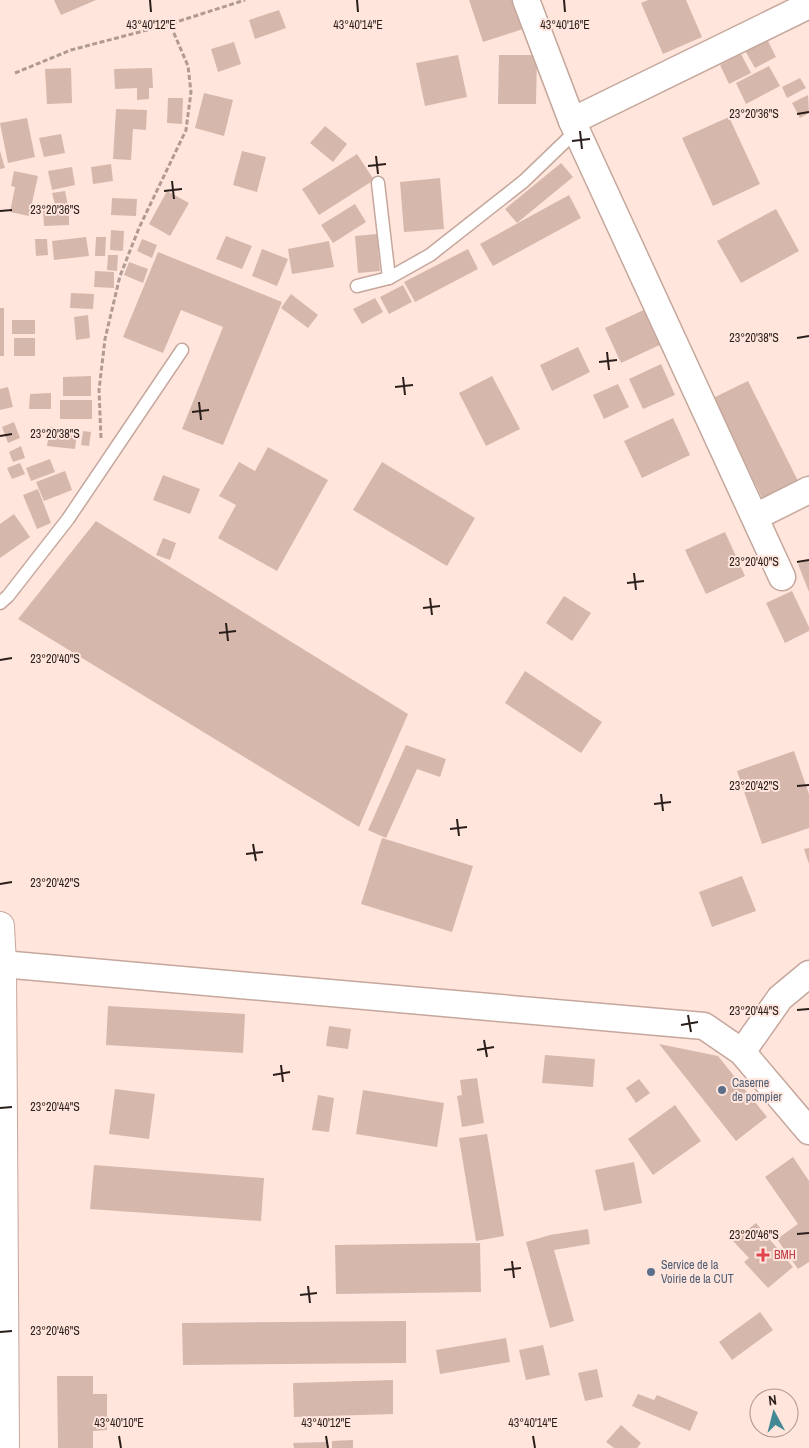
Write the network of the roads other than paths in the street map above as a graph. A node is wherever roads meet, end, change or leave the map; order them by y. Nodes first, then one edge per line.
1 (526, 0) edge
2 (804, 4) edge
3 (574, 126) junction
4 (378, 183) dead end
5 (389, 278) junction
6 (357, 286) dead end
7 (182, 350) dead end
8 (809, 490) edge
9 (755, 517) junction
10 (782, 577) dead end
11 (0, 602) edge
12 (1, 944) edge
13 (809, 974) edge
14 (742, 1052) junction
15 (809, 1132) edge
16 (5, 1448) edge

1 - 3 street
2 - 3 street
3 - 5 lane
3 - 9 street
4 - 5 lane
5 - 6 lane
7 - 11 lane
8 - 9 street
9 - 10 street
12 - 14 street
12 - 16 street
13 - 14 street
14 - 15 street

